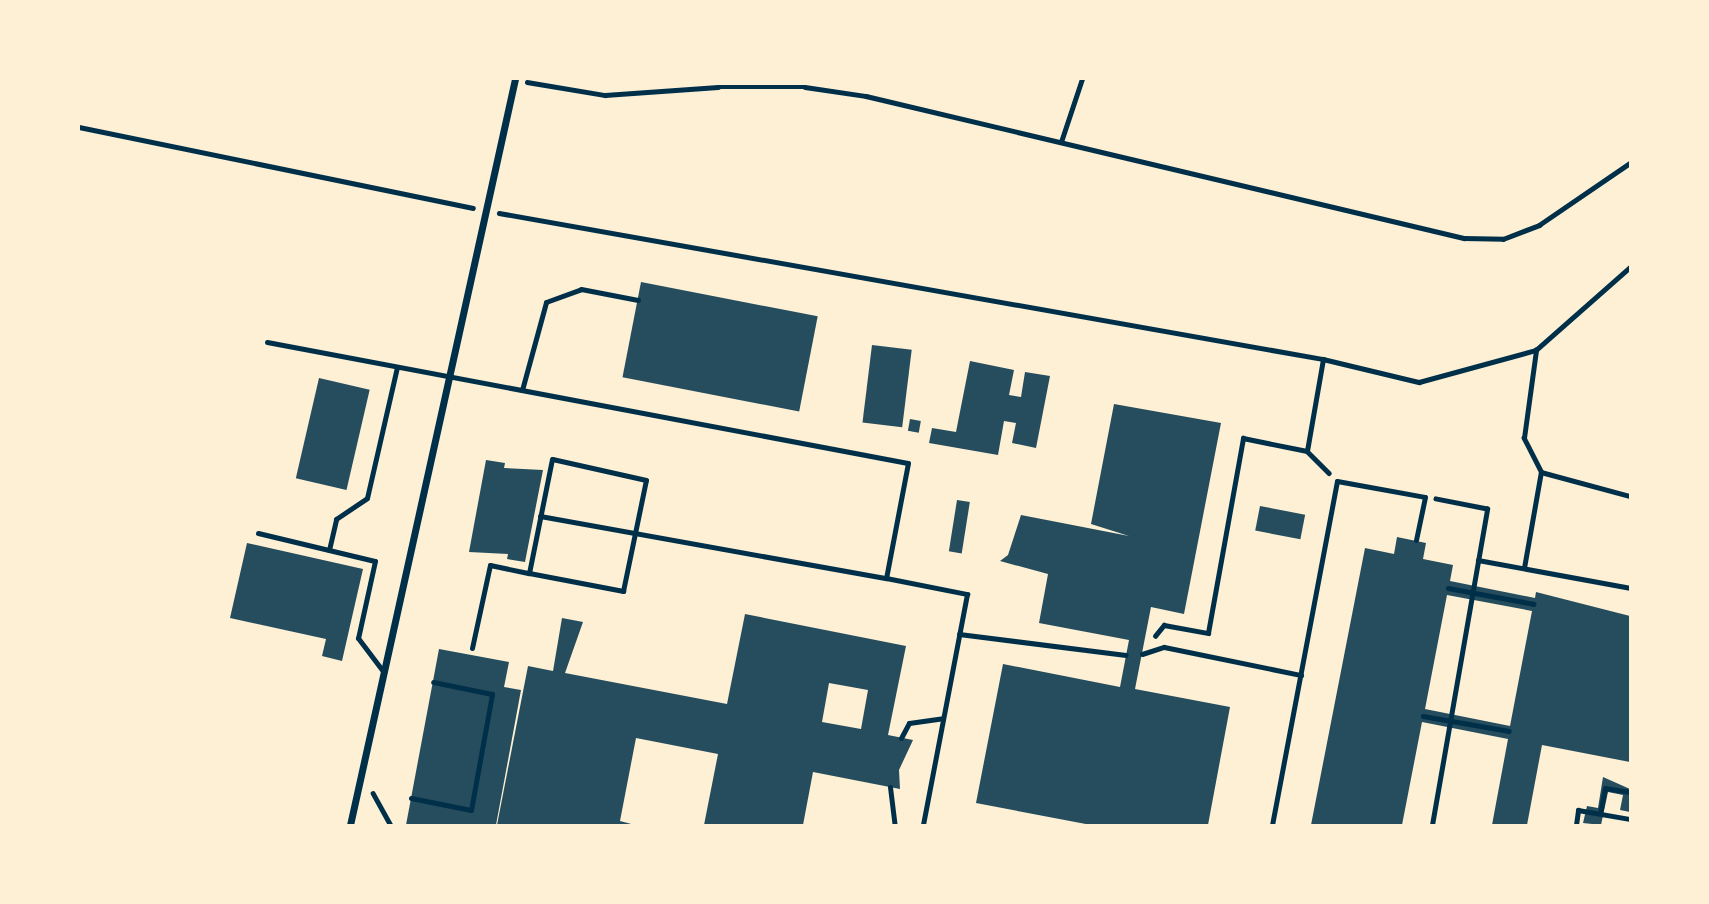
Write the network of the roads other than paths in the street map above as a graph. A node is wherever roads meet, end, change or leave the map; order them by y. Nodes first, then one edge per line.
1 (515, 79) edge
2 (638, 300) dead end
3 (268, 342) dead end
4 (397, 366) junction
5 (450, 377) junction
6 (522, 390) junction
7 (540, 516) junction
8 (258, 533) dead end
9 (634, 533) junction
10 (1416, 540) dead end
11 (329, 550) junction
12 (529, 573) junction
13 (886, 578) junction
14 (959, 634) junction
15 (472, 648) dead end
16 (1142, 654) road end
17 (1126, 655) dead end
18 (383, 671) junction
19 (1301, 675) junction
20 (433, 682) dead end
21 (943, 718) junction
22 (901, 738) dead end
23 (890, 787) dead end
24 (411, 798) dead end
25 (350, 825) edge
26 (895, 825) edge
27 (923, 825) edge
28 (1272, 825) edge

1 - 5 street
2 - 6 lane
3 - 4 lane
4 - 5 lane
4 - 11 lane
5 - 6 lane
5 - 18 street
6 - 13 lane
7 - 9 lane
7 - 9 lane
7 - 12 lane
8 - 11 lane
9 - 12 lane
9 - 13 lane
10 - 19 lane
11 - 18 lane
12 - 15 lane
13 - 14 lane
14 - 17 lane
14 - 21 lane
16 - 19 lane
18 - 25 street
19 - 28 lane
20 - 24 lane
21 - 22 lane
21 - 27 lane
23 - 26 lane

